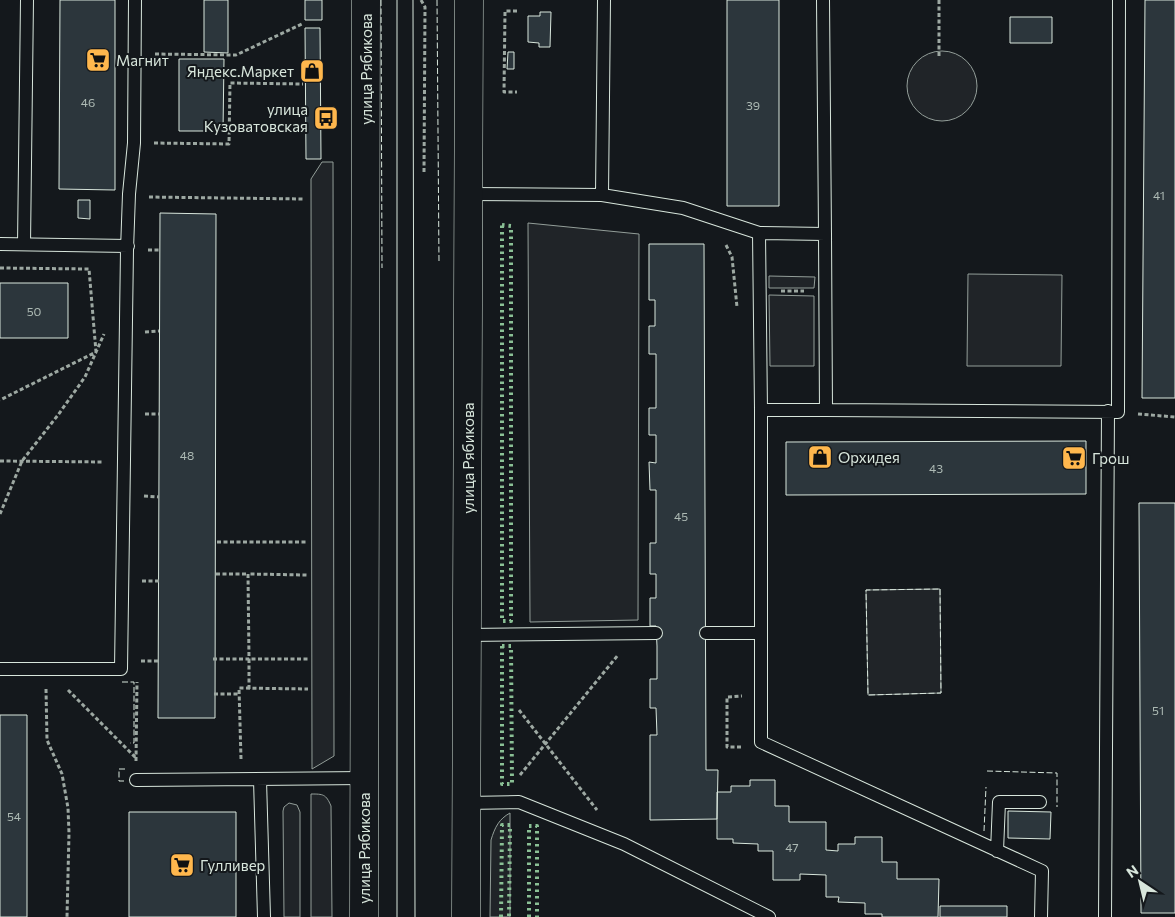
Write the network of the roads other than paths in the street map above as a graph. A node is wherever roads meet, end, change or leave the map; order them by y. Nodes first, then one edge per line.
1 (27, 0) edge
2 (135, 0) edge
3 (366, 0) edge
4 (469, 0) edge
5 (604, 0) edge
6 (823, 0) edge
7 (1119, 0) edge
8 (469, 194) junction
9 (602, 195) junction
10 (759, 233) junction
11 (825, 234) junction
12 (0, 244) edge
13 (24, 244) junction
14 (128, 246) junction
15 (761, 410) junction
16 (826, 410) junction
17 (1113, 411) junction
18 (656, 633) dead end
19 (706, 633) dead end
20 (761, 633) junction
21 (467, 635) junction
22 (0, 669) edge
23 (365, 778) junction
24 (136, 780) road end
25 (260, 780) junction
26 (1040, 802) dead end
27 (467, 803) junction
28 (997, 851) junction
29 (264, 917) edge
30 (364, 917) edge
31 (466, 917) edge
32 (770, 917) edge
33 (1041, 917) edge
34 (1105, 917) edge

1 - 13 lane
2 - 14 lane
3 - 23 main road, улица Рябикова
4 - 8 main road, улица Рябикова
5 - 9 lane
6 - 11 lane
7 - 17 lane
8 - 9 lane
8 - 21 main road, улица Рябикова
9 - 10 lane
10 - 11 lane
10 - 15 lane
11 - 16 lane
12 - 13 lane
13 - 14 lane
14 - 22 lane
15 - 16 lane
15 - 20 lane
16 - 17 lane
17 - 34 lane
18 - 21 lane
19 - 20 lane
20 - 28 lane
21 - 27 main road, улица Рябикова
23 - 25 lane
23 - 30 main road, улица Рябикова
24 - 25 lane
25 - 29 lane
26 - 28 lane
27 - 31 main road, улица Рябикова
27 - 32 lane
28 - 33 lane

